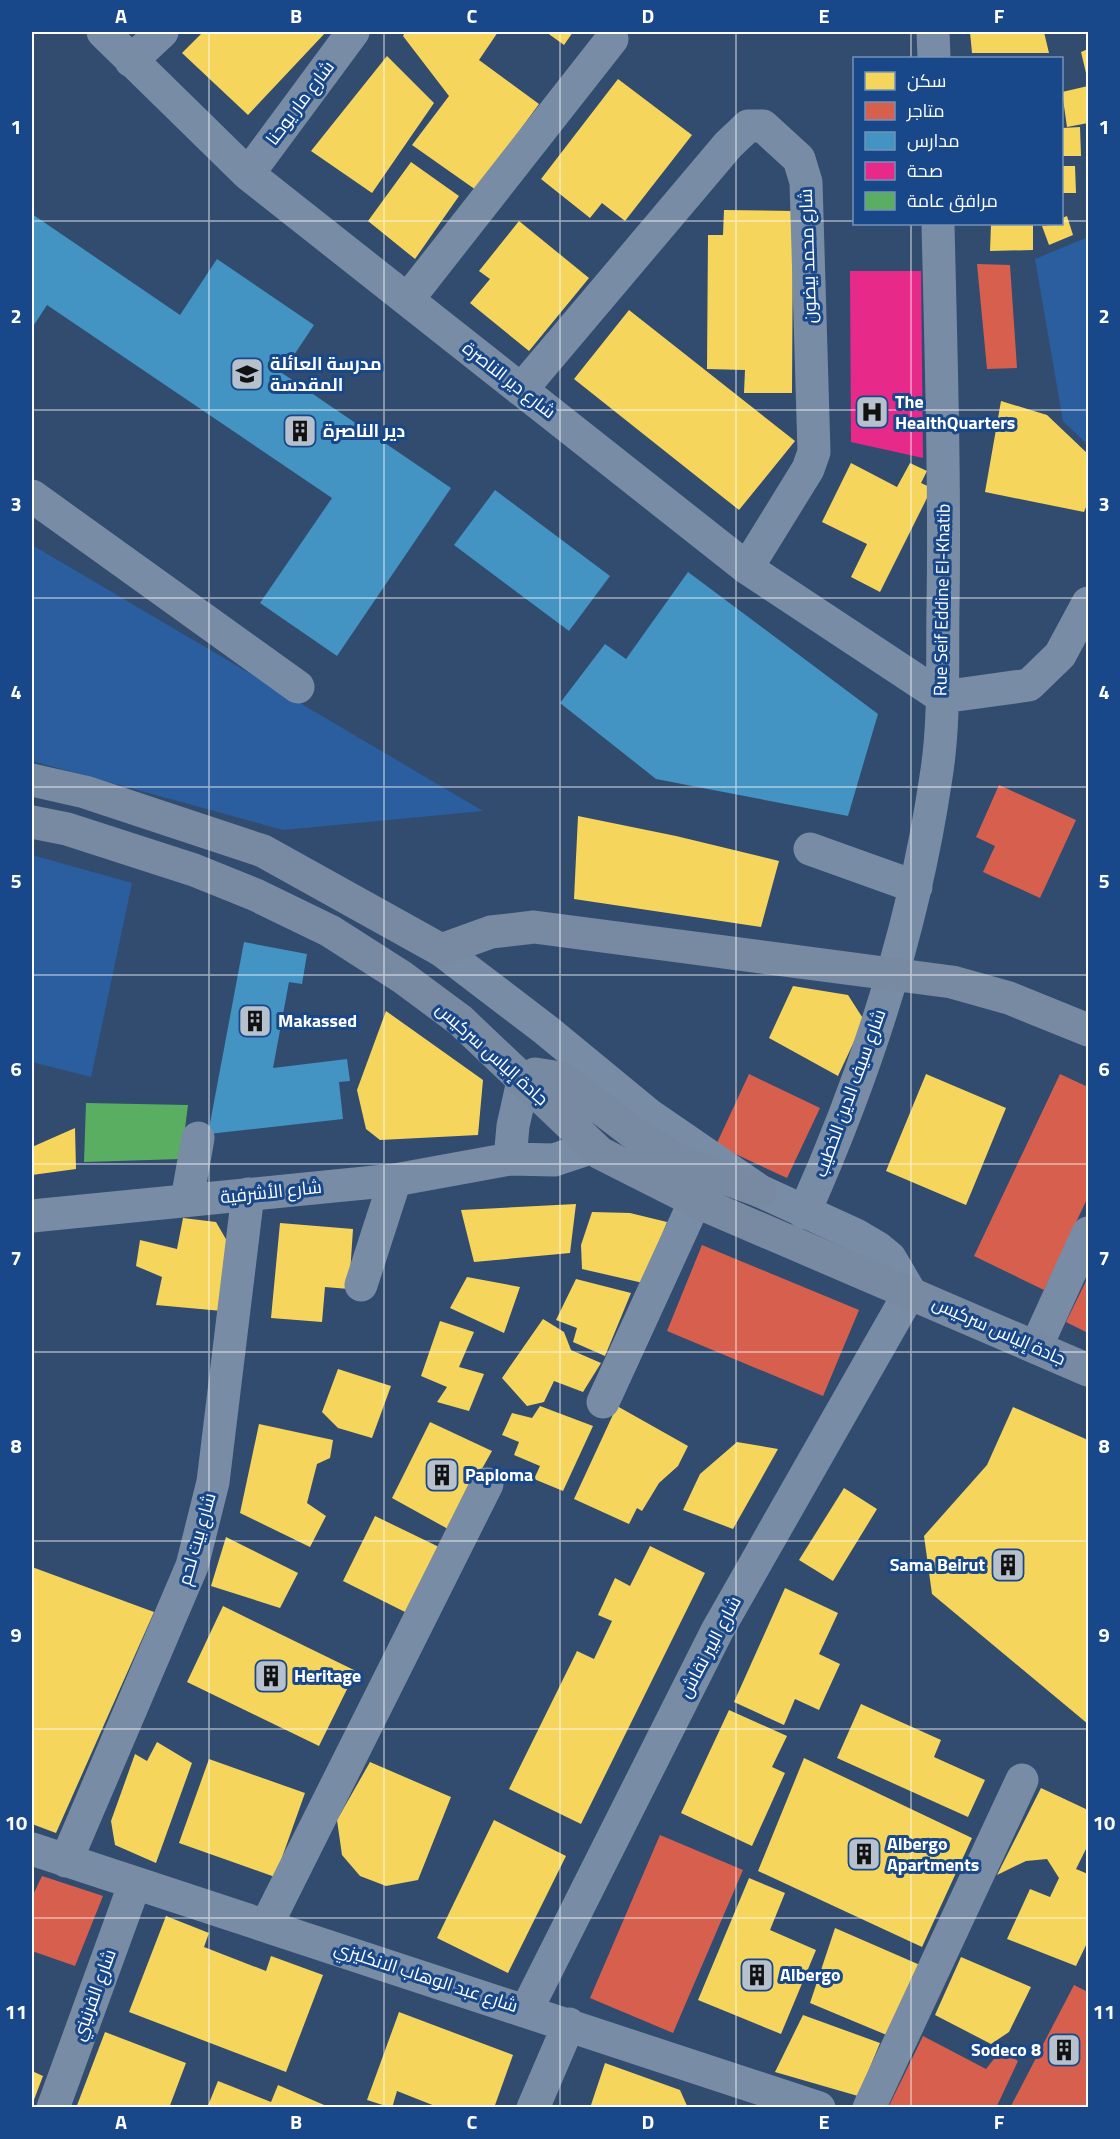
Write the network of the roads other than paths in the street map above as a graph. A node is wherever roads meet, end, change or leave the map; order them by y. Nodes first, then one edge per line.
1 (103, 32) edge
2 (162, 32) edge
3 (353, 32) edge
4 (933, 32) edge
5 (612, 39) dead end
6 (934, 57) edge
7 (131, 61) junction
8 (248, 174) junction
9 (938, 225) edge
10 (408, 299) junction
11 (521, 390) junction
12 (36, 503) edge
13 (747, 568) junction
14 (1089, 603) edge
15 (298, 687) dead end
16 (942, 697) junction
17 (32, 780) edge
18 (32, 822) edge
19 (810, 849) dead end
20 (916, 887) junction
21 (441, 950) junction
22 (893, 972) junction
23 (1089, 1030) edge
24 (523, 1080) junction
25 (198, 1138) dead end
26 (593, 1147) junction
27 (510, 1159) junction
28 (395, 1180) junction
29 (760, 1191) junction
30 (248, 1194) junction
31 (187, 1200) junction
32 (695, 1201) junction
33 (804, 1213) junction
34 (34, 1224) edge
35 (1089, 1233) edge
36 (361, 1285) dead end
37 (910, 1292) junction
38 (1036, 1347) junction
39 (1089, 1370) edge
40 (603, 1402) dead end
41 (487, 1484) dead end
42 (1022, 1780) dead end
43 (32, 1849) edge
44 (66, 1861) junction
45 (135, 1883) junction
46 (266, 1926) junction
47 (527, 2009) junction
48 (569, 2024) junction
49 (735, 2095) edge
50 (54, 2108) edge
51 (533, 2108) edge
52 (819, 2108) edge
53 (869, 2108) edge

1 - 7 street, شارع دير الناصرة
2 - 7 street
3 - 8 street, شارع مار يوحنا
4 - 6 street
5 - 10 street
7 - 8 street, شارع دير الناصرة
8 - 10 street, شارع دير الناصرة
9 - 16 street, Rue Seif Eddine El-Khatib
10 - 11 street, شارع دير الناصرة
11 - 13 street, شارع دير الناصرة
11 - 13 street, شارع محمد بيضون
12 - 15 street
13 - 16 street, شارع دير الناصرة
14 - 16 street
16 - 20 street, Rue Seif Eddine El-Khatib
17 - 21 main road, جادة إلياس سركيس
18 - 24 main road, جادة إلياس سركيس
19 - 20 street
20 - 22 street, Rue Seif Eddine El-Khatib
21 - 22 main road
21 - 29 street, جادة إلياس سركيس
22 - 23 main road
22 - 33 street, شارع سيف الدين الخطيب
24 - 26 main road, جادة إلياس سركيس
24 - 27 street
24 - 29 main road
25 - 31 street
26 - 27 street, شارع الأشرفية
26 - 32 main road, جادة إلياس سركيس
27 - 28 street, شارع الأشرفية
28 - 30 street, شارع الأشرفية
28 - 36 street
29 - 33 street, جادة إلياس سركيس
30 - 31 street, شارع الأشرفية
30 - 44 street, شارع بيت لحم
31 - 34 street, شارع الأشرفية
32 - 37 main road, جادة إلياس سركيس
32 - 40 street
33 - 37 street, جادة إلياس سركيس
35 - 38 street
37 - 38 main road, جادة إلياس سركيس
37 - 47 street, شارع البير نقاش
38 - 39 main road, جادة إلياس سركيس
41 - 46 street
42 - 53 street
43 - 44 street, شارع عبد الوهاب الانكليزي
44 - 45 street, شارع عبد الوهاب الانكليزي
45 - 46 street, شارع عبد الوهاب الانكليزي
45 - 50 street, شارع الفرنيني
46 - 47 street, شارع عبد الوهاب الانكليزي
47 - 48 street, شارع عبد الوهاب الانكليزي
48 - 49 street, شارع عبد الوهاب الانكليزي
48 - 51 street
49 - 52 street, شارع عبد الوهاب الانكليزي

